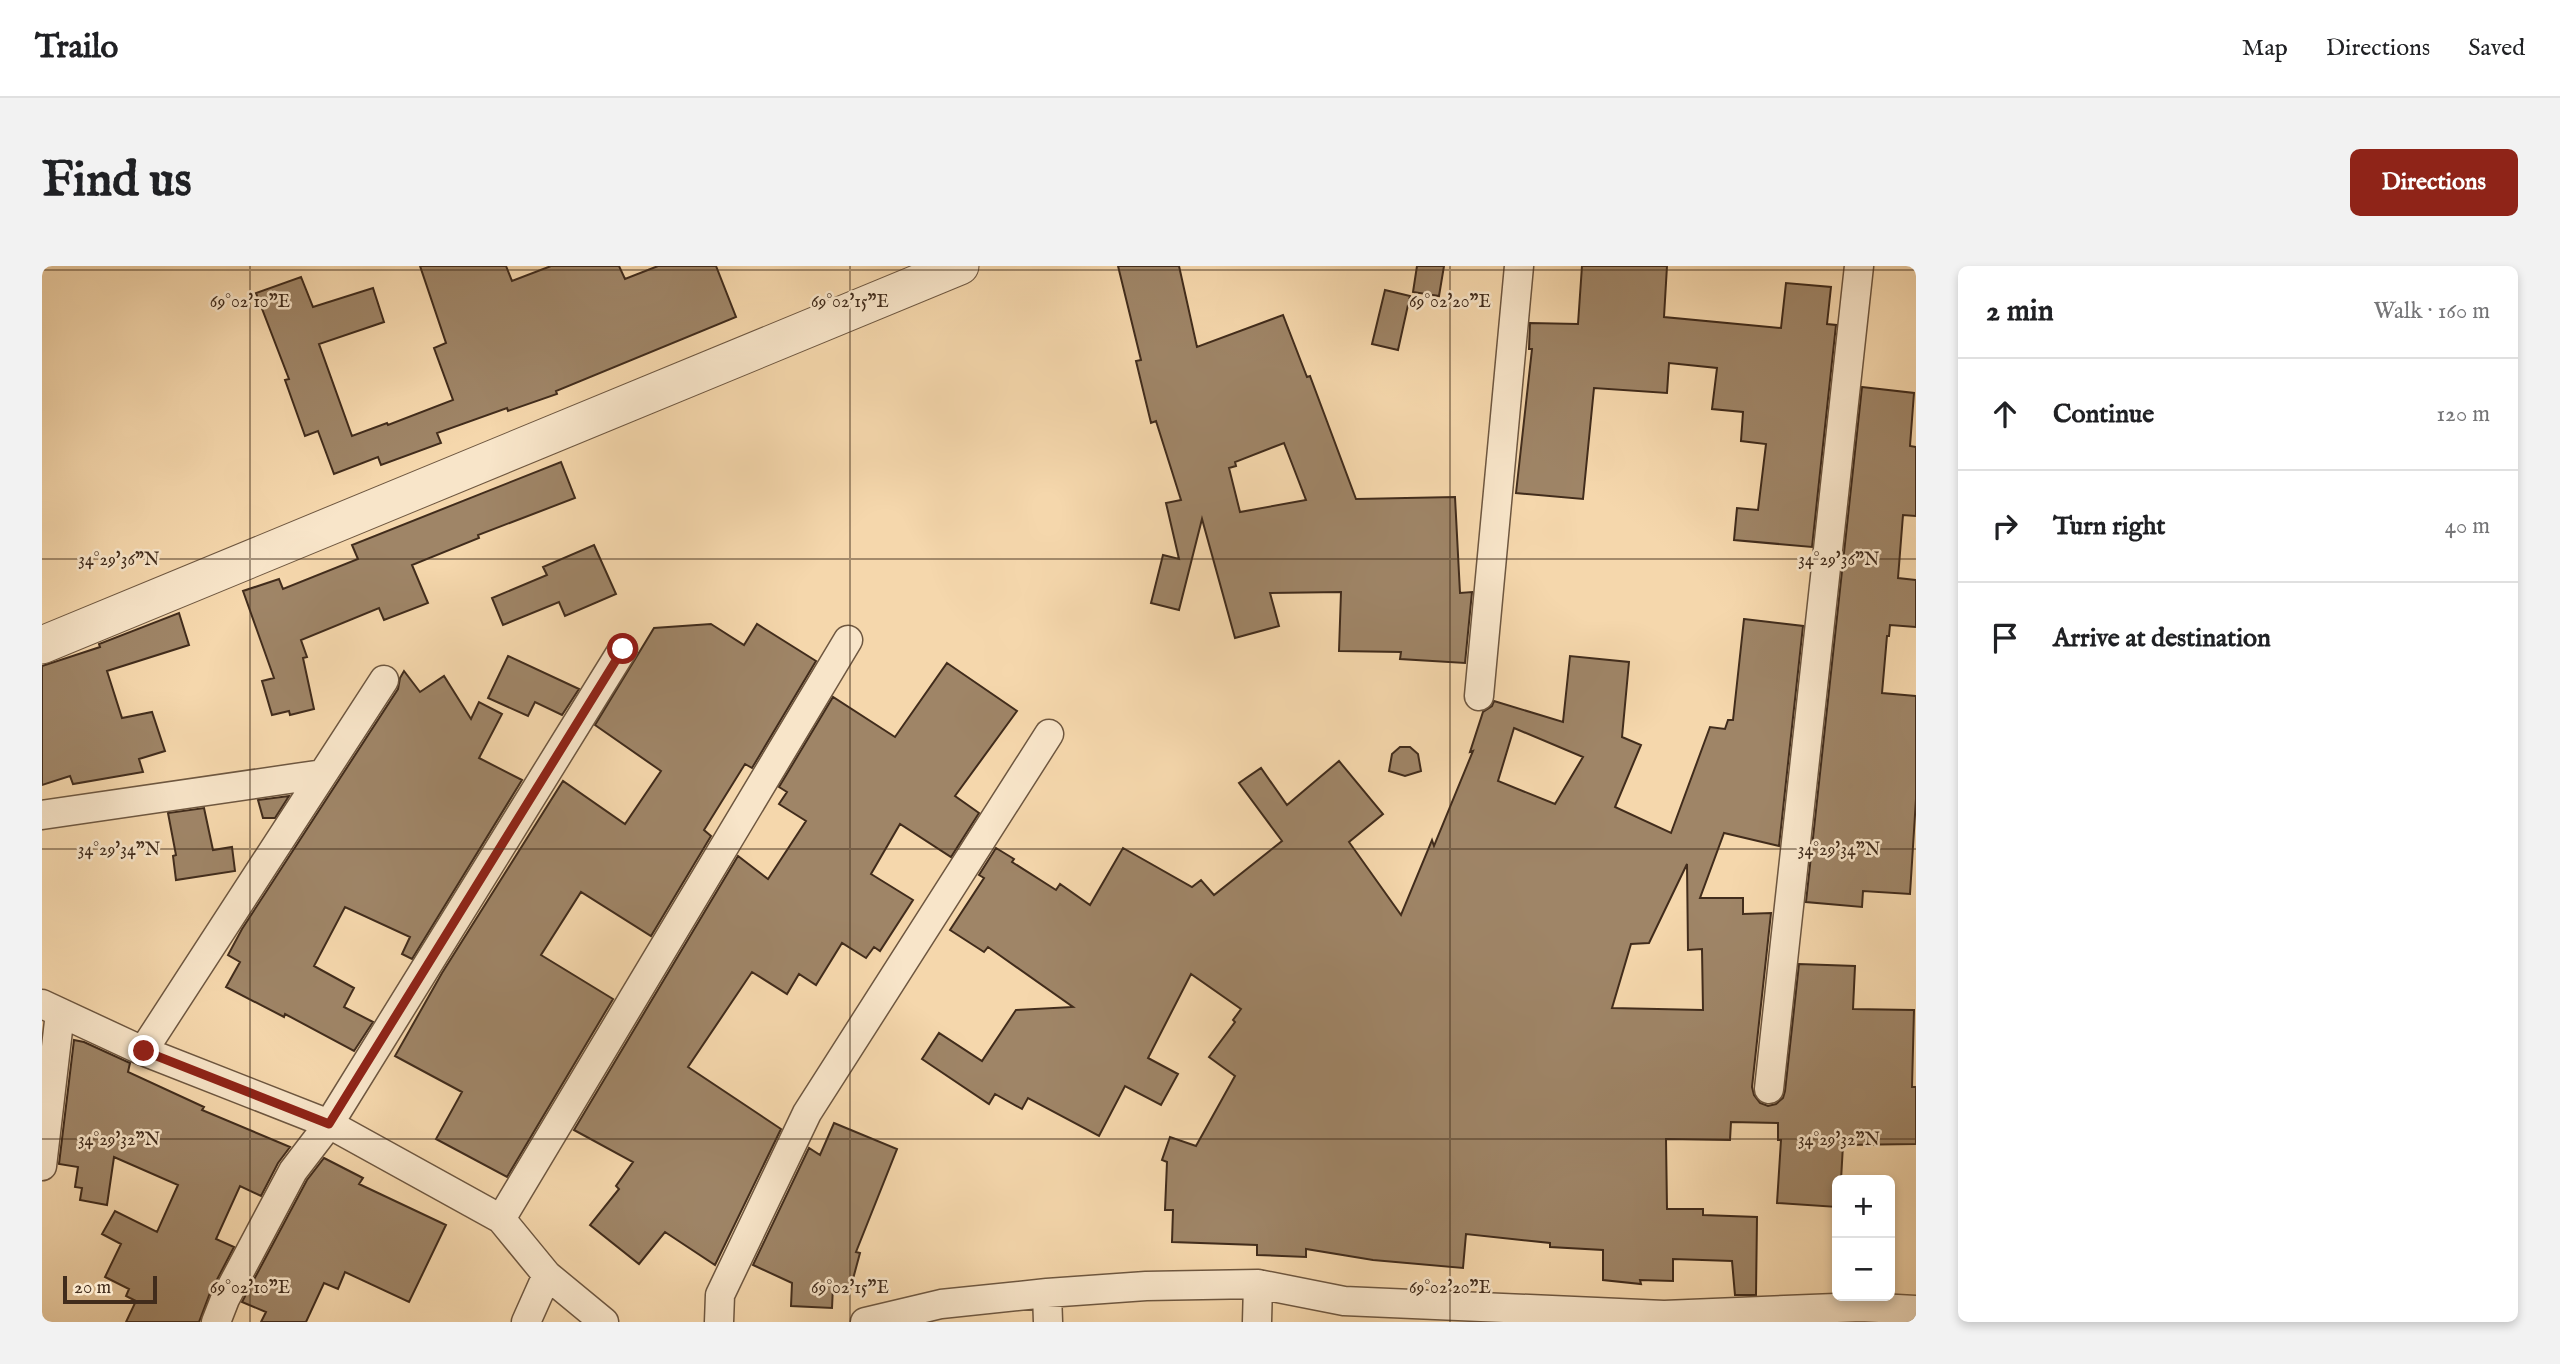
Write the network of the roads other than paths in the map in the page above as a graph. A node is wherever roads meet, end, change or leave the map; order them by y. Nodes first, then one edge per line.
1 (960, 266) edge
2 (1519, 266) edge
3 (1859, 266) edge
4 (848, 640) dead end
5 (42, 645) edge
6 (623, 649) dead end
7 (384, 680) dead end
8 (1479, 696) dead end
9 (1049, 734) dead end
10 (323, 774) junction
11 (42, 815) edge
12 (51, 1008) edge
13 (144, 1051) junction
14 (1769, 1089) dead end
15 (329, 1124) junction
16 (42, 1166) edge
17 (502, 1219) junction
18 (547, 1275) junction
19 (1258, 1284) junction
20 (1047, 1293) junction
21 (1916, 1310) edge
22 (1460, 1314) edge
23 (1861, 1315) edge
24 (1664, 1319) edge
25 (216, 1322) edge
26 (526, 1322) edge
27 (604, 1322) edge
28 (719, 1322) edge
29 (865, 1322) edge
30 (1048, 1322) edge
31 (1257, 1322) edge

1 - 5 street
2 - 8 street
3 - 14 street
4 - 17 street
6 - 15 street
7 - 10 street
9 - 28 street
10 - 11 street
10 - 13 street
12 - 13 street
12 - 16 street
13 - 15 street
15 - 17 street
15 - 25 street
17 - 18 street
18 - 26 street
18 - 27 street
19 - 20 street
19 - 22 street
19 - 31 street
20 - 29 street
20 - 30 street
21 - 23 street
22 - 24 street
23 - 24 street

